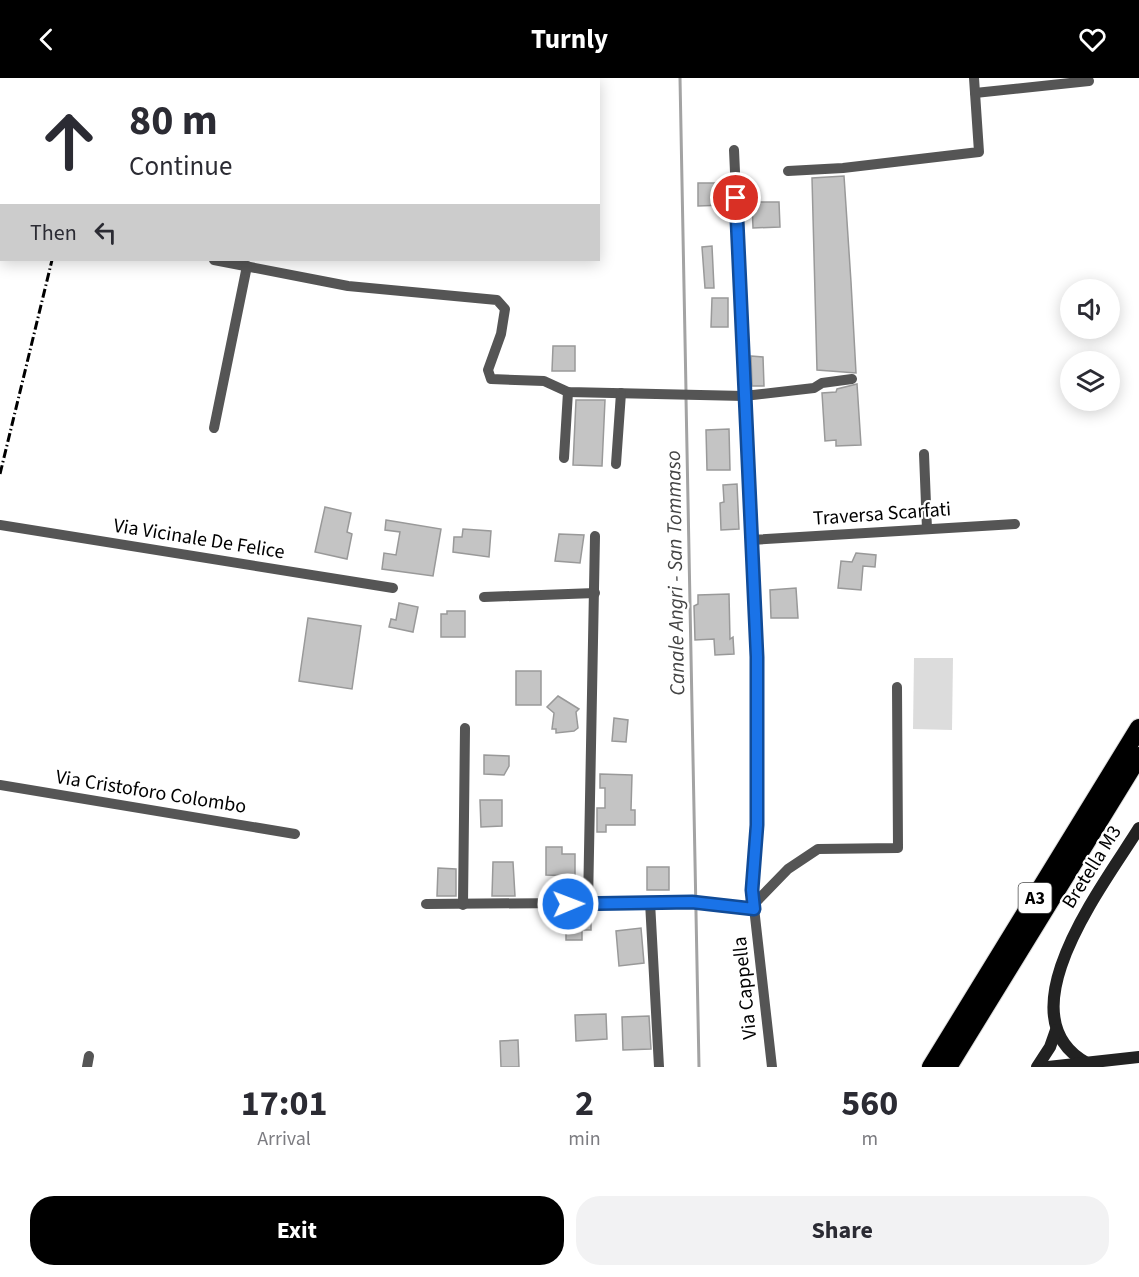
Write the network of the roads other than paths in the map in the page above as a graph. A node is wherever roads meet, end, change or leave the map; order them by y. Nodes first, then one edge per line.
1 (974, 78) edge
2 (1089, 81) dead end
3 (975, 93) junction
4 (734, 150) dead end
5 (788, 171) dead end
6 (220, 261) edge
7 (247, 266) junction
8 (852, 379) dead end
9 (568, 392) junction
10 (621, 393) junction
11 (744, 396) junction
12 (214, 428) dead end
13 (924, 454) dead end
14 (564, 458) dead end
15 (616, 464) dead end
16 (1015, 524) dead end
17 (0, 525) edge
18 (927, 529) junction
19 (595, 536) dead end
20 (751, 540) junction
21 (393, 588) dead end
22 (595, 593) junction
23 (484, 597) dead end
24 (897, 687) dead end
25 (465, 728) dead end
26 (1139, 728) edge
27 (1139, 756) edge
28 (0, 785) edge
29 (1139, 828) edge
30 (296, 834) dead end
31 (650, 902) junction
32 (426, 904) dead end
33 (588, 904) junction
34 (463, 905) junction
35 (754, 906) junction
36 (1055, 1040) junction
37 (1139, 1057) edge
38 (1087, 1063) junction
39 (1052, 1066) edge
40 (659, 1067) edge
41 (772, 1067) edge
42 (931, 1067) edge
43 (948, 1067) edge
44 (1037, 1067) edge

1 - 3 street
2 - 3 street
3 - 5 street
4 - 11 street, Via Cappella
6 - 7 street
7 - 9 street
7 - 12 street
8 - 11 street
9 - 10 street
9 - 14 street
10 - 11 street
10 - 15 street
11 - 20 street, Via Cappella
13 - 18 street
16 - 18 street, Traversa Scarfati
17 - 21 street, Via Vicinale De Felice
18 - 20 street, Traversa Scarfati
19 - 22 street
20 - 35 street, Via Cappella
22 - 23 street
22 - 33 street
24 - 35 street
25 - 34 street
26 - 42 highway, A3
27 - 43 highway, A3
28 - 30 street, Via Cristoforo Colombo
29 - 36 street, Bretella M3
31 - 33 street
31 - 35 street
31 - 40 street
32 - 34 street
33 - 34 street
35 - 41 street, Via Cappella
36 - 38 street
36 - 39 street, Bretella M3
36 - 44 street
37 - 38 street
38 - 39 street

